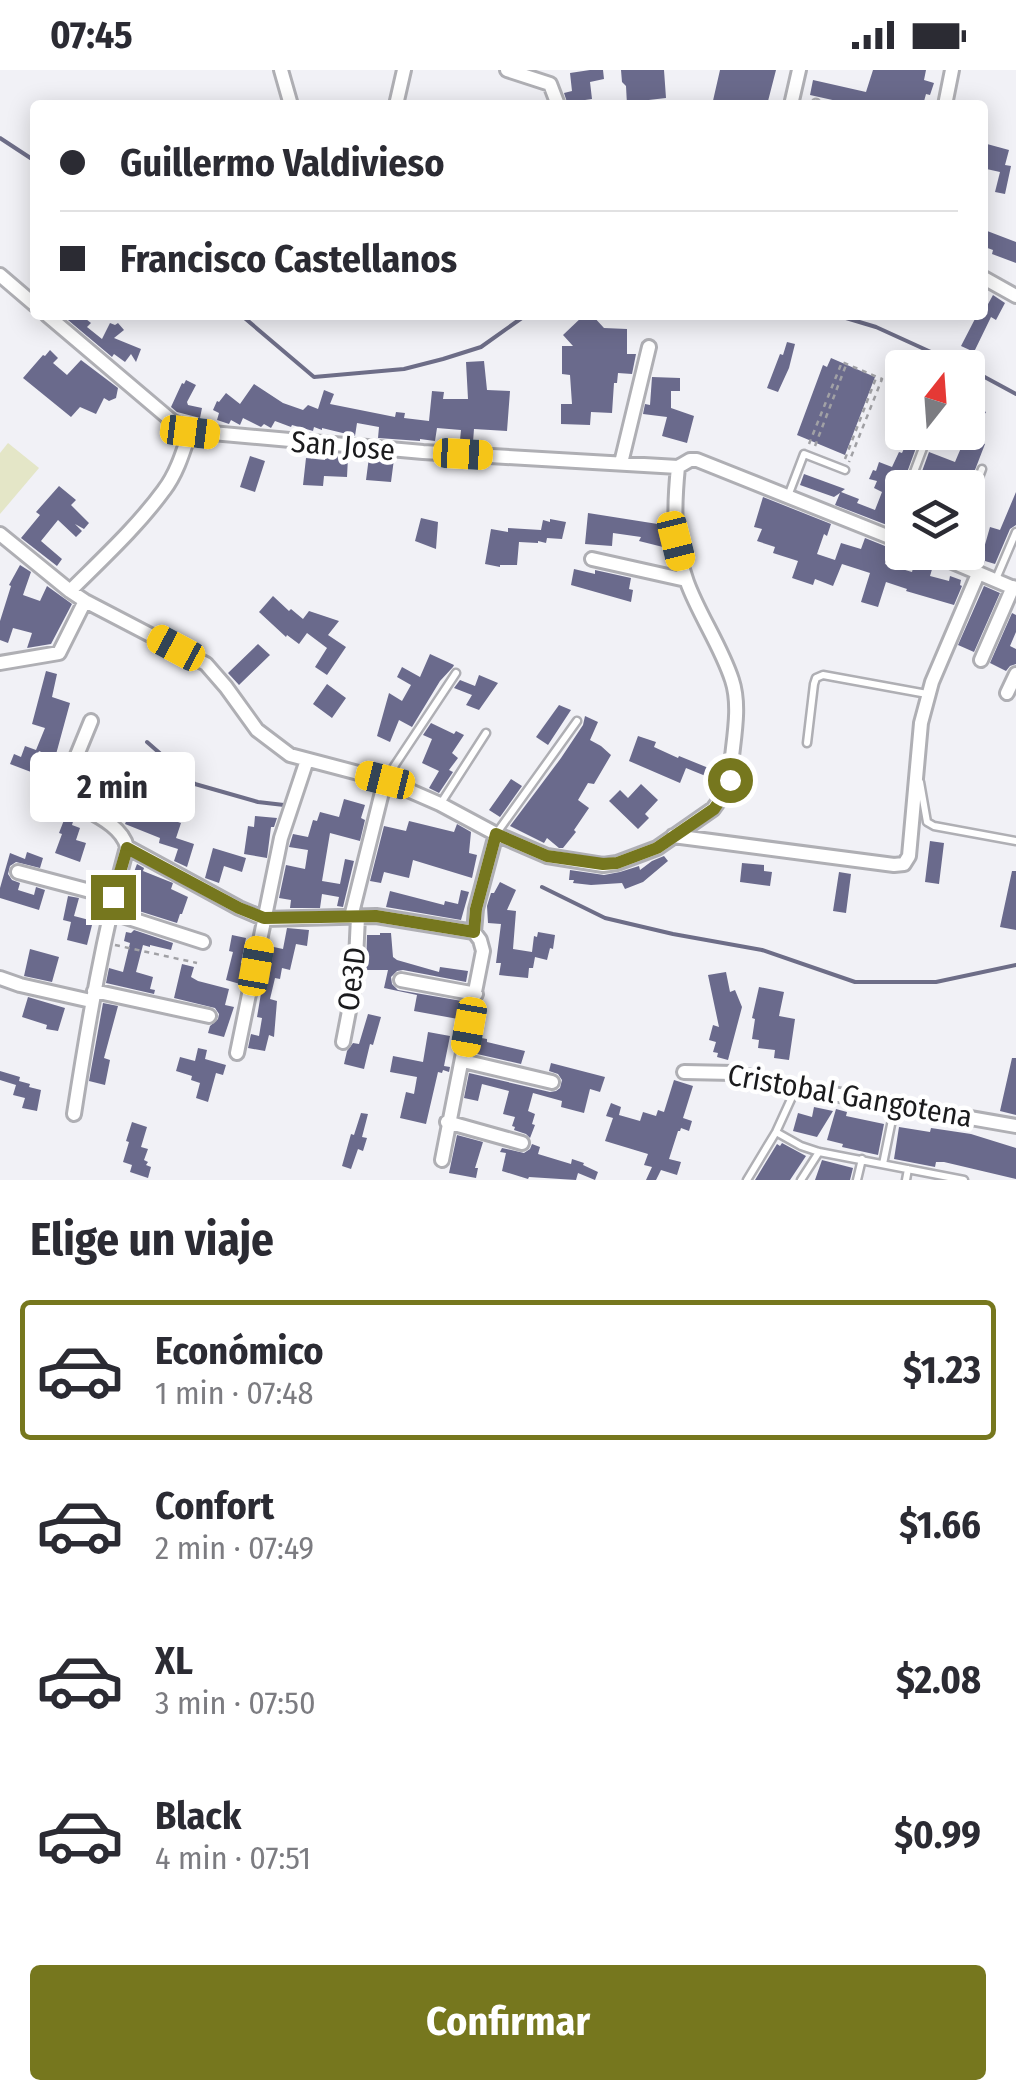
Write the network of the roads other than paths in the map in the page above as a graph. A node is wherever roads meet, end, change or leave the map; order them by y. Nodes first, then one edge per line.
1 (282, 70) edge
2 (404, 70) edge
3 (507, 70) edge
4 (799, 70) edge
5 (952, 70) edge
6 (553, 77) edge
7 (290, 100) edge
8 (397, 100) edge
9 (793, 100) edge
10 (946, 100) edge
11 (0, 275) edge
12 (988, 280) edge
13 (1016, 296) edge
14 (30, 301) edge
15 (53, 320) edge
16 (649, 347) dead end
17 (190, 432) junction
18 (621, 463) junction
19 (678, 467) junction
20 (843, 469) road end
21 (788, 497) junction
22 (1016, 532) edge
23 (0, 534) edge
24 (885, 535) edge
25 (592, 559) dead end
26 (971, 570) edge
27 (978, 574) junction
28 (686, 580) junction
29 (996, 580) junction
30 (1014, 588) edge
31 (70, 591) junction
32 (86, 601) junction
33 (981, 660) dead end
34 (0, 663) edge
35 (456, 672) dead end
36 (1016, 674) edge
37 (1007, 693) dead end
38 (928, 695) junction
39 (91, 721) dead end
40 (577, 721) dead end
41 (486, 733) dead end
42 (807, 743) dead end
43 (307, 760) junction
44 (916, 761) junction
45 (385, 780) junction
46 (440, 804) junction
47 (496, 834) junction
48 (673, 836) junction
49 (1016, 842) edge
50 (127, 848) junction
51 (18, 872) dead end
52 (112, 904) junction
53 (354, 917) junction
54 (264, 918) junction
55 (474, 932) junction
56 (203, 942) dead end
57 (0, 978) edge
58 (401, 980) dead end
59 (476, 994) junction
60 (92, 996) junction
61 (209, 1016) dead end
62 (343, 1042) dead end
63 (237, 1054) dead end
64 (462, 1061) junction
65 (684, 1072) dead end
66 (552, 1082) dead end
67 (792, 1097) dead end
68 (895, 1104) junction
69 (74, 1114) dead end
70 (448, 1122) junction
71 (1016, 1126) edge
72 (776, 1132) junction
73 (522, 1143) dead end
74 (818, 1152) junction
75 (862, 1159) junction
76 (442, 1160) dead end
77 (882, 1164) junction
78 (908, 1169) junction
79 (748, 1180) edge
80 (801, 1180) edge
81 (857, 1180) edge
82 (906, 1180) edge
83 (959, 1180) edge

1 - 7 street
2 - 8 street
3 - 6 street
4 - 9 street
5 - 10 street
11 - 14 street
12 - 13 street
15 - 17 street
16 - 18 street
17 - 18 street, San Jose
17 - 31 street
18 - 19 street, San Jose
19 - 21 street, San Jose
19 - 28 street
20 - 21 lane
21 - 24 street, San Jose
22 - 29 lane
23 - 31 street
25 - 28 street
26 - 27 street
27 - 29 street
27 - 38 street
28 - 48 street
29 - 30 street
30 - 33 street
31 - 32 street
32 - 34 street
32 - 43 street
35 - 45 lane
36 - 37 street
38 - 42 lane
38 - 44 street
39 - 50 street
40 - 47 lane
41 - 46 lane
43 - 45 street
43 - 54 street
44 - 48 street
44 - 49 lane
45 - 46 street
45 - 53 street, Oe3D
46 - 47 street
47 - 48 street
47 - 55 street
50 - 52 street
50 - 54 street
51 - 52 street
52 - 56 street
52 - 60 street
53 - 54 street
53 - 55 street
53 - 62 street, Oe3D
54 - 63 street
55 - 59 street
57 - 60 street
58 - 59 street
59 - 64 street
60 - 61 street
60 - 69 street
64 - 66 street
64 - 70 street
65 - 68 street, Cristobal Gangotena
67 - 72 lane
68 - 71 street, Cristobal Gangotena
68 - 77 lane
70 - 73 street
70 - 76 street
72 - 74 lane
72 - 79 lane
74 - 75 lane
74 - 80 lane
75 - 77 lane
75 - 81 lane
77 - 78 lane
78 - 82 lane
78 - 83 lane

